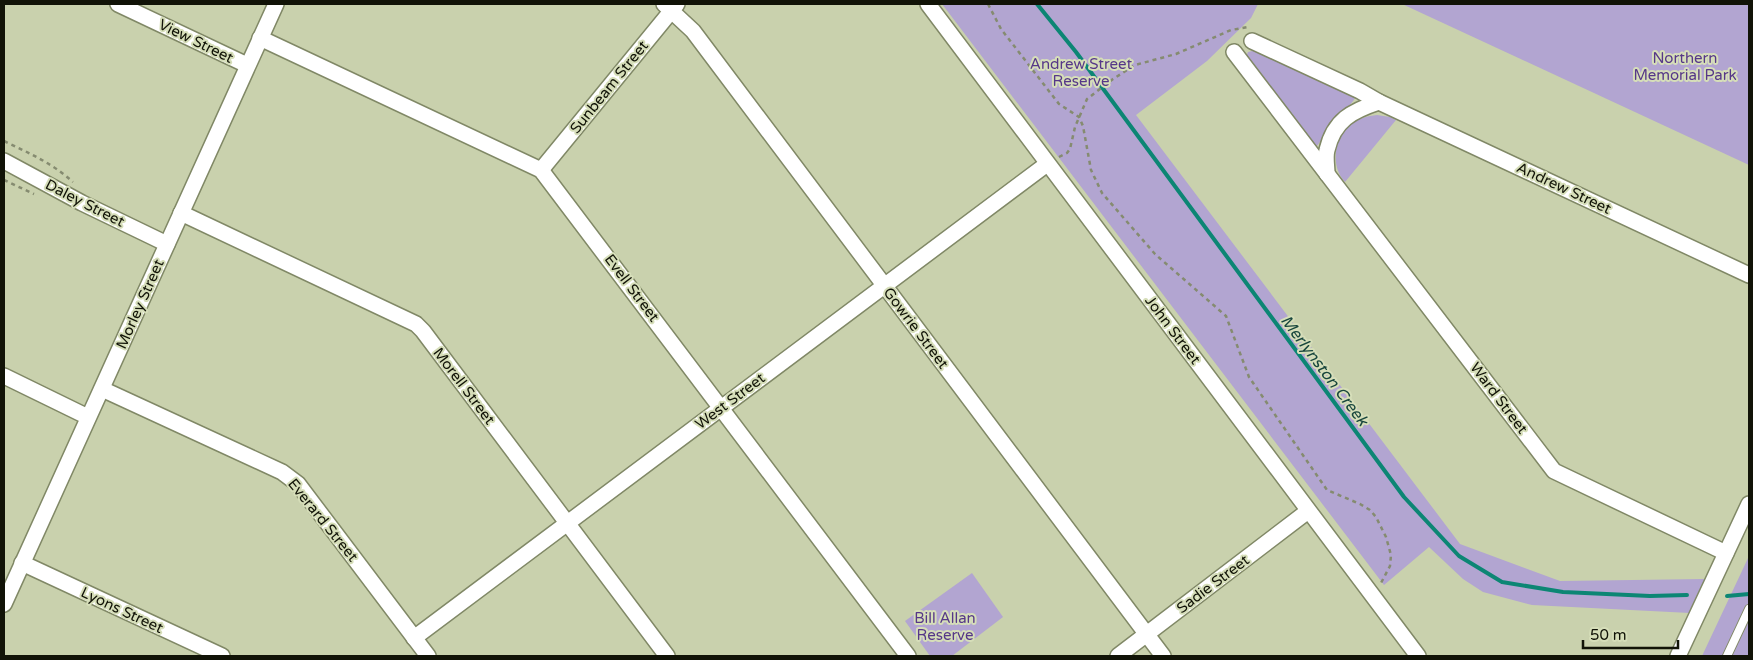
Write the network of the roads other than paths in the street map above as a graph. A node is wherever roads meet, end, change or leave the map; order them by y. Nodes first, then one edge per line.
1 (118, 4) edge
2 (276, 4) edge
3 (928, 4) edge
4 (671, 6) edge
5 (1250, 34) road end
6 (260, 38) junction
7 (1234, 52) dead end
8 (247, 65) junction
9 (1379, 102) junction
10 (4, 161) edge
11 (1047, 164) junction
12 (541, 170) junction
13 (1327, 174) junction
14 (181, 213) junction
15 (167, 244) junction
16 (1749, 275) edge
17 (884, 286) junction
18 (4, 376) edge
19 (102, 389) junction
20 (722, 407) junction
21 (88, 417) junction
22 (1749, 504) edge
23 (1308, 511) junction
24 (568, 523) junction
25 (1726, 553) junction
26 (22, 563) junction
27 (4, 604) edge
28 (1749, 609) edge
29 (1147, 635) junction
30 (415, 646) edge
31 (222, 656) edge
32 (428, 656) edge
33 (668, 656) edge
34 (908, 656) edge
35 (1118, 656) edge
36 (1163, 656) edge
37 (1418, 656) edge
38 (1678, 656) edge
39 (1727, 656) edge

1 - 8 street, View Street
2 - 6 street, Morley Street
3 - 11 street, John Street
4 - 12 street, Sunbeam Street
4 - 17 street, Gowrie Street
5 - 9 street, Andrew Street
6 - 8 street, Morley Street
6 - 12 street, Evell Street
7 - 13 street, Ward Street
8 - 14 street, Morley Street
9 - 13 street
9 - 16 street, Andrew Street
10 - 15 street, Daley Street
11 - 17 street, West Street
11 - 23 street, John Street
12 - 20 street, Evell Street
13 - 25 street, Ward Street
14 - 15 street, Morley Street
14 - 24 street, Morell Street
15 - 19 street, Morley Street
17 - 20 street, West Street
17 - 29 street, Gowrie Street
18 - 21 street
19 - 21 street, Morley Street
19 - 30 street, Everard Street
20 - 24 street, West Street
20 - 34 street, Evell Street
21 - 26 street, Morley Street
22 - 25 street
23 - 29 street, Sadie Street
23 - 37 street, John Street
24 - 30 street, West Street
24 - 33 street, Morell Street
25 - 38 street
26 - 27 street, Morley Street
26 - 31 street, Lyons Street
28 - 39 lane
29 - 35 street, Sadie Street
29 - 36 street, Gowrie Street
30 - 32 street, Everard Street

